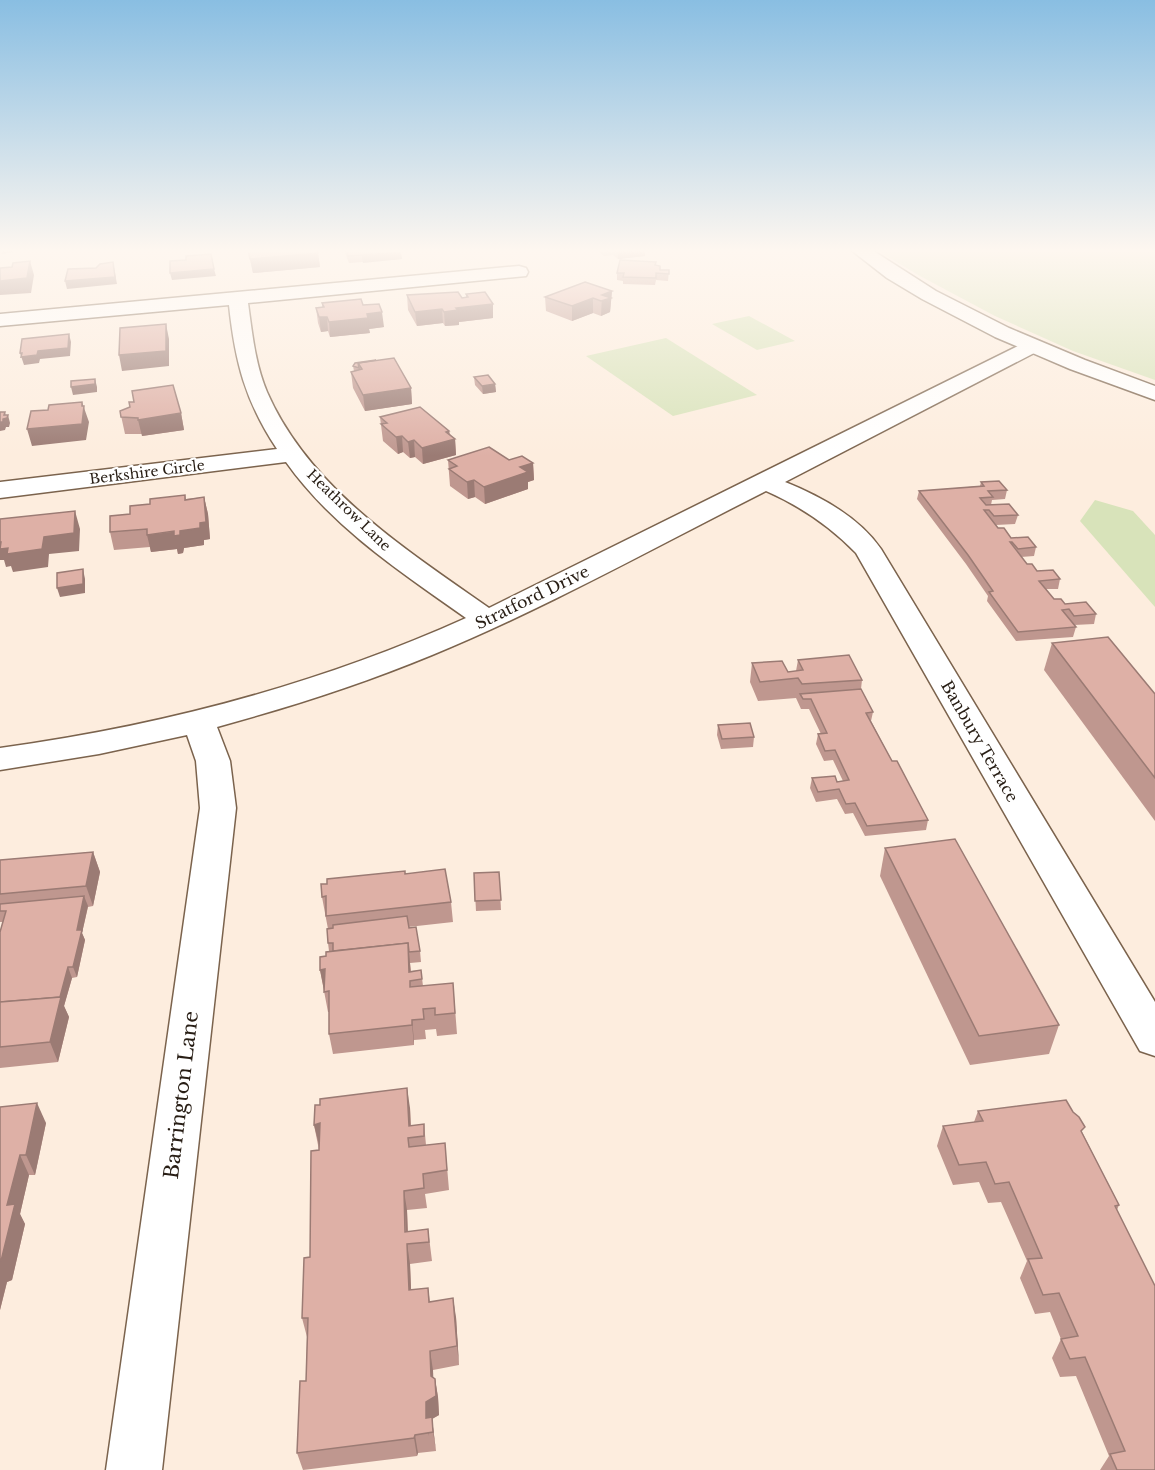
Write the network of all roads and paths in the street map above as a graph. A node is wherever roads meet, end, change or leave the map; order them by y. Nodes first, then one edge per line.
1 (15, 319) edge
2 (241, 319) edge
3 (974, 319) edge
4 (0, 320) edge
5 (1031, 347) junction
6 (1155, 393) edge
7 (294, 454) junction
8 (765, 482) junction
9 (0, 490) edge
10 (487, 620) junction
11 (199, 723) junction
12 (0, 759) edge
13 (1155, 1039) edge
14 (134, 1470) edge

1 - 4 street
2 - 7 street, Heathrow Lane
3 - 5 street
5 - 6 street
5 - 8 street, Stratford Drive
7 - 9 street, Berkshire Circle
7 - 10 street, Heathrow Lane
8 - 10 street, Stratford Drive
8 - 13 street, Banbury Terrace
10 - 11 street, Stratford Drive
11 - 12 street, Stratford Drive
11 - 14 street, Barrington Lane

